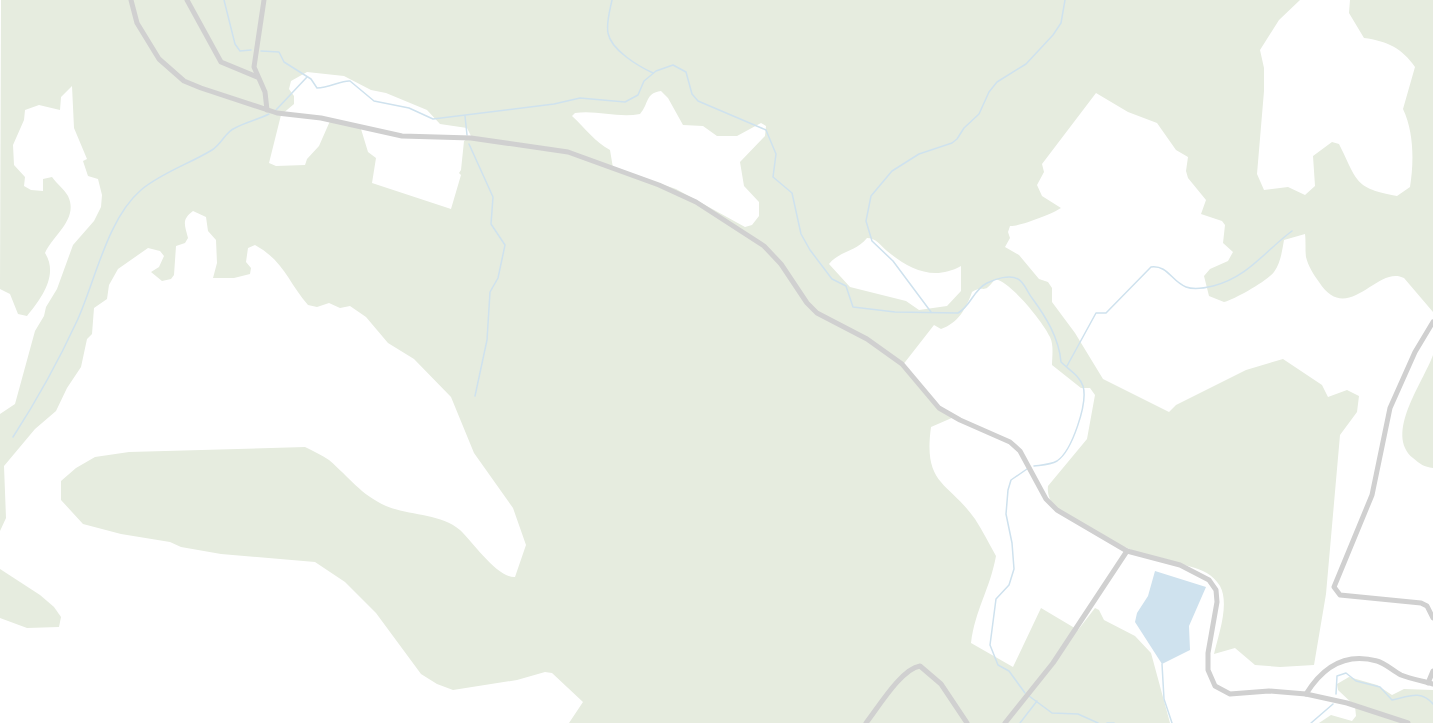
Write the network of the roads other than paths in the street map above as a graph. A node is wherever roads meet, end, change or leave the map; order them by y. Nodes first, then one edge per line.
1 (131, 0) edge
2 (187, 0) edge
3 (264, 0) edge
4 (258, 78) junction
5 (267, 111) junction
6 (1433, 322) edge
7 (1127, 551) junction
8 (1433, 618) edge
9 (1433, 671) edge
10 (1431, 683) edge
11 (1306, 694) junction
12 (866, 723) edge
13 (967, 723) edge
14 (1005, 723) edge
15 (1408, 723) edge

1 - 5 street
2 - 4 street
3 - 4 street
4 - 5 street
5 - 7 street
6 - 8 street
7 - 11 street
7 - 14 street
9 - 10 street
10 - 11 street
11 - 15 street
12 - 13 street

